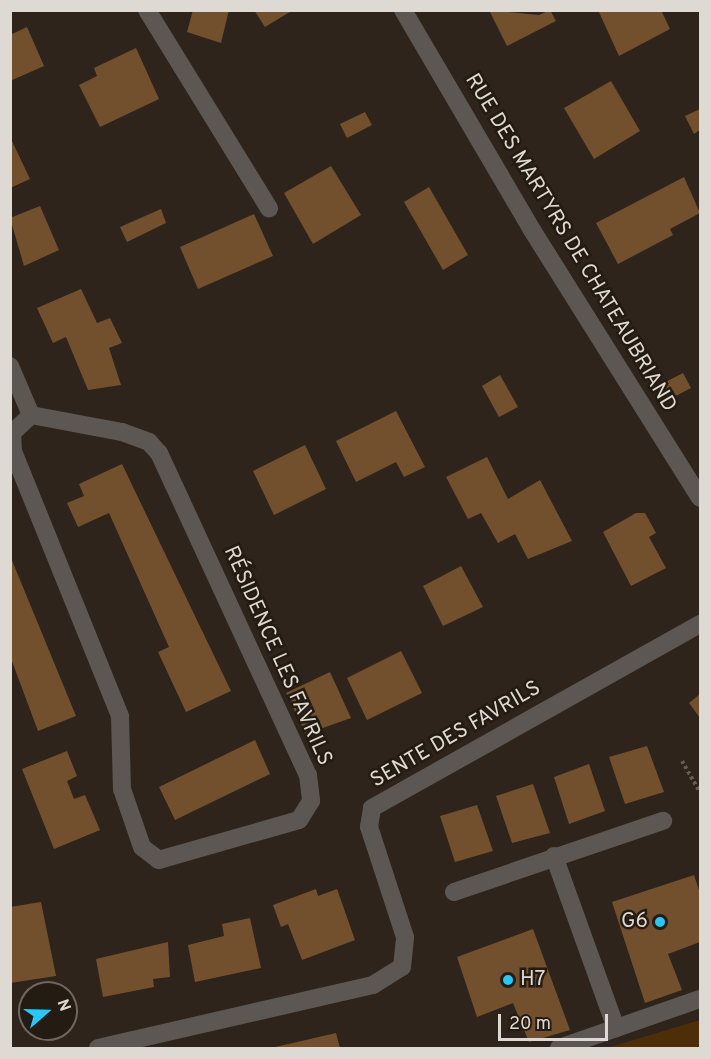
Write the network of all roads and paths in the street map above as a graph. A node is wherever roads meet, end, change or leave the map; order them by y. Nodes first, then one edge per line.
1 (147, 10) edge
2 (403, 10) edge
3 (269, 208) dead end
4 (10, 366) edge
5 (31, 416) junction
6 (700, 498) edge
7 (700, 624) edge
8 (682, 761) dead end
9 (700, 792) edge
10 (663, 821) dead end
11 (554, 856) junction
12 (454, 892) dead end
13 (700, 999) edge
14 (616, 1028) junction
15 (98, 1048) edge
16 (559, 1048) edge

1 - 3 street
2 - 6 street, RUE DES MARTYRS DE CHATEAUBRIAND
4 - 5 street
5 - 5 street, RÉSIDENCE LES FAVRILS
7 - 15 street, SENTE DES FAVRILS
8 - 9 path
10 - 11 street
11 - 12 street
11 - 14 street
13 - 14 street
14 - 16 street

